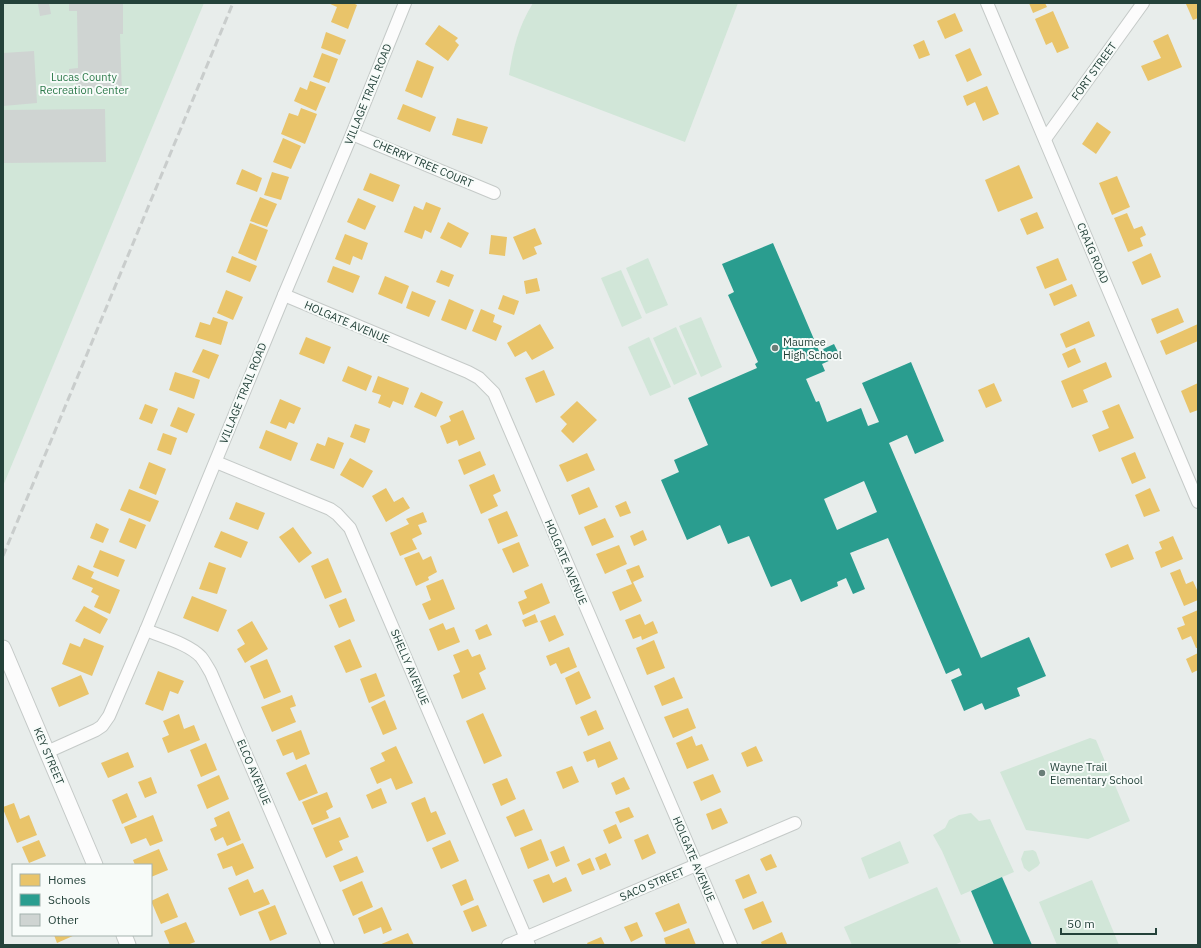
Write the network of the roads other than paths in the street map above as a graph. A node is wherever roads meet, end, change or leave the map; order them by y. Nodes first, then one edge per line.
1 (405, 3) edge
2 (987, 3) edge
3 (1143, 3) edge
4 (352, 134) junction
5 (1045, 139) junction
6 (494, 193) dead end
7 (284, 295) junction
8 (216, 462) junction
9 (1198, 502) edge
10 (146, 630) junction
11 (3, 648) edge
12 (47, 752) junction
13 (795, 823) dead end
14 (95, 864) edge
15 (697, 865) junction
16 (528, 941) edge
17 (328, 945) edge
18 (508, 945) edge
19 (731, 945) edge

1 - 4 street, VILLAGE TRAIL ROAD
2 - 5 street, CRAIG ROAD
3 - 5 street, FORT STREET
4 - 6 street, CHERRY TREE COURT
4 - 7 street, VILLAGE TRAIL ROAD
5 - 9 street, CRAIG ROAD
7 - 8 street, VILLAGE TRAIL ROAD
7 - 15 street, HOLGATE AVENUE
8 - 10 street, VILLAGE TRAIL ROAD
8 - 16 street, SHELLY AVENUE
10 - 12 street, VILLAGE TRAIL ROAD
10 - 17 street, ELCO AVENUE
11 - 12 street, KEY STREET
12 - 14 street, KEY STREET
13 - 15 street, SACO STREET
15 - 16 street, SACO STREET
15 - 19 street, HOLGATE AVENUE
16 - 18 street, SACO STREET

